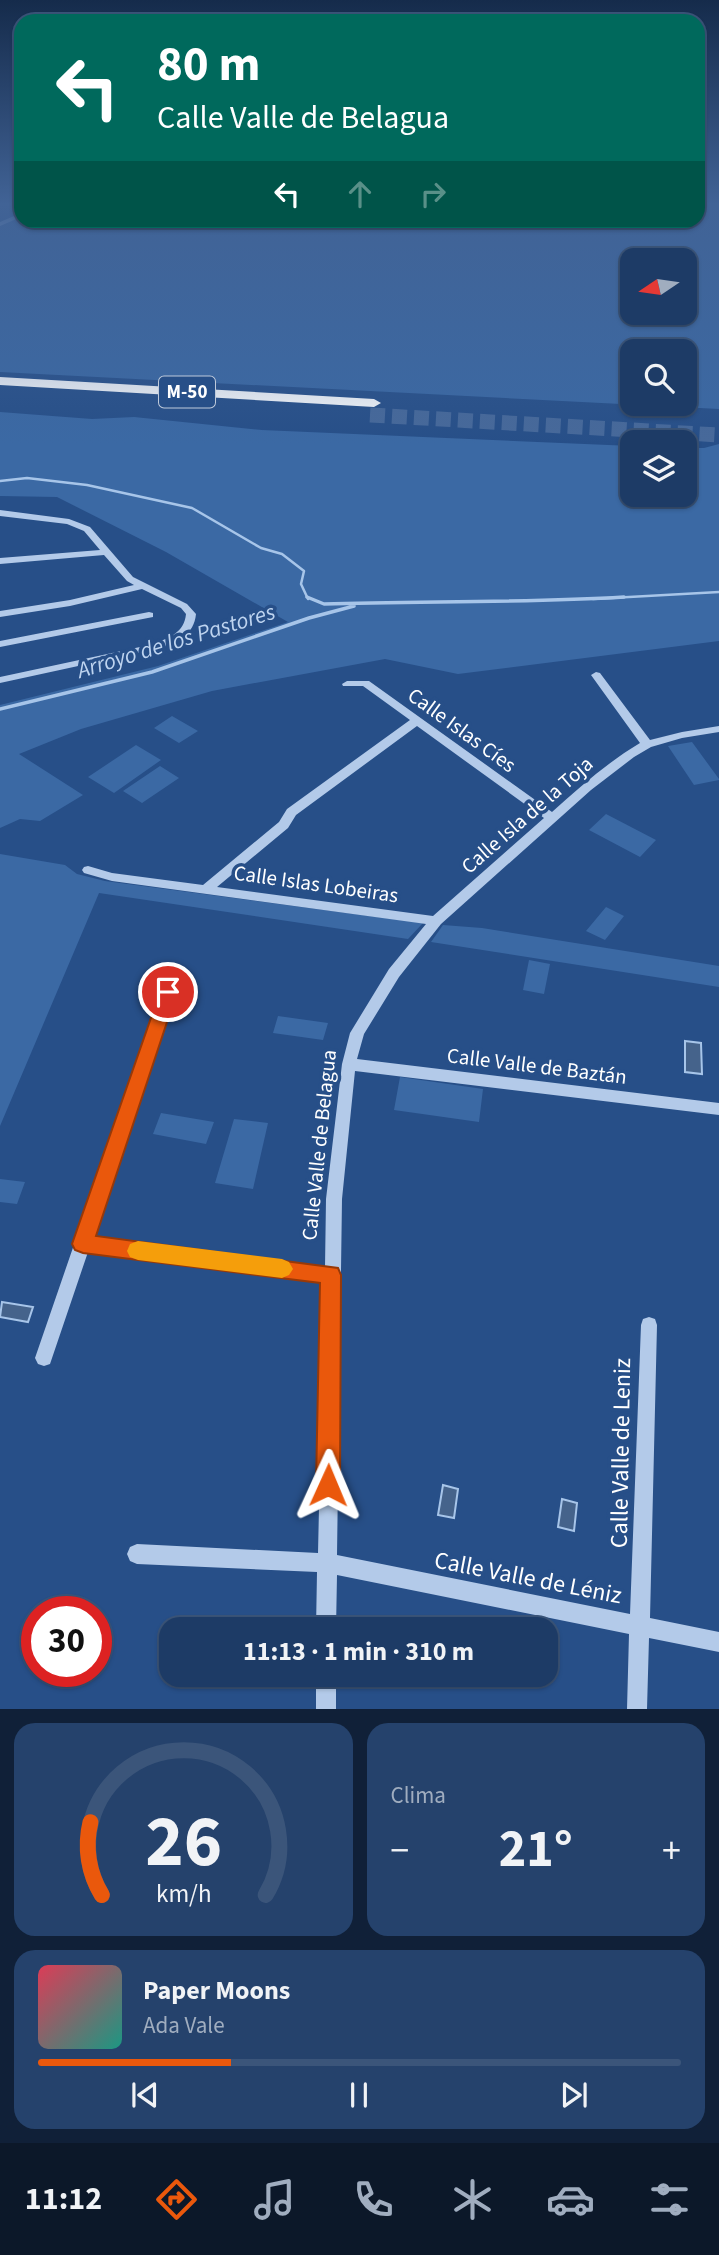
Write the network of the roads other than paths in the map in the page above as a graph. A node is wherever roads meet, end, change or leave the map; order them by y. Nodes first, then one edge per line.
1 (0, 381) edge
2 (0, 395) edge
3 (0, 513) edge
4 (104, 552) junction
5 (0, 561) edge
6 (140, 586) junction
7 (0, 614) edge
8 (149, 615) dead end
9 (0, 644) edge
10 (596, 676) dead end
11 (0, 680) edge
12 (347, 684) dead end
13 (416, 721) junction
14 (719, 729) edge
15 (647, 744) junction
16 (552, 818) junction
17 (88, 870) dead end
18 (207, 888) junction
19 (436, 921) junction
20 (168, 992) dead end
21 (349, 1064) junction
22 (719, 1110) edge
23 (83, 1244) junction
24 (331, 1275) junction
25 (649, 1325) dead end
26 (44, 1358) dead end
27 (137, 1554) dead end
28 (327, 1563) junction
29 (326, 1617) edge
30 (641, 1625) junction
31 (719, 1642) edge
32 (326, 1687) edge
33 (326, 1709) edge
34 (637, 1709) edge

1 - 2 highway, M-50
3 - 4 street
4 - 5 street
4 - 6 street
6 - 7 street
6 - 11 street
8 - 9 street
10 - 15 street
12 - 13 street, Calle Islas Cíes
13 - 16 street, Calle Islas Cíes
13 - 18 street, Calle Islas Lobeiras
14 - 15 street, Calle Isla de la Toja
15 - 16 street, Calle Isla de la Toja
16 - 19 street, Calle Isla de la Toja
17 - 18 street
18 - 19 street, Calle Islas Lobeiras
19 - 21 street, Calle Valle de Belagua
20 - 23 street
21 - 22 street, Calle Valle de Baztán
21 - 24 street, Calle Valle de Belagua
23 - 24 street, Calle Valle de Belagua
23 - 26 street
24 - 28 street, Calle Valle de Belagua
25 - 30 street, Calle Valle de Leniz
27 - 28 street
28 - 29 street, Calle Valle de Belagua
28 - 30 street, Calle Valle de Léniz
30 - 31 street, Calle Valle de Léniz
30 - 34 street, Calle Valle de Leniz
32 - 33 street

